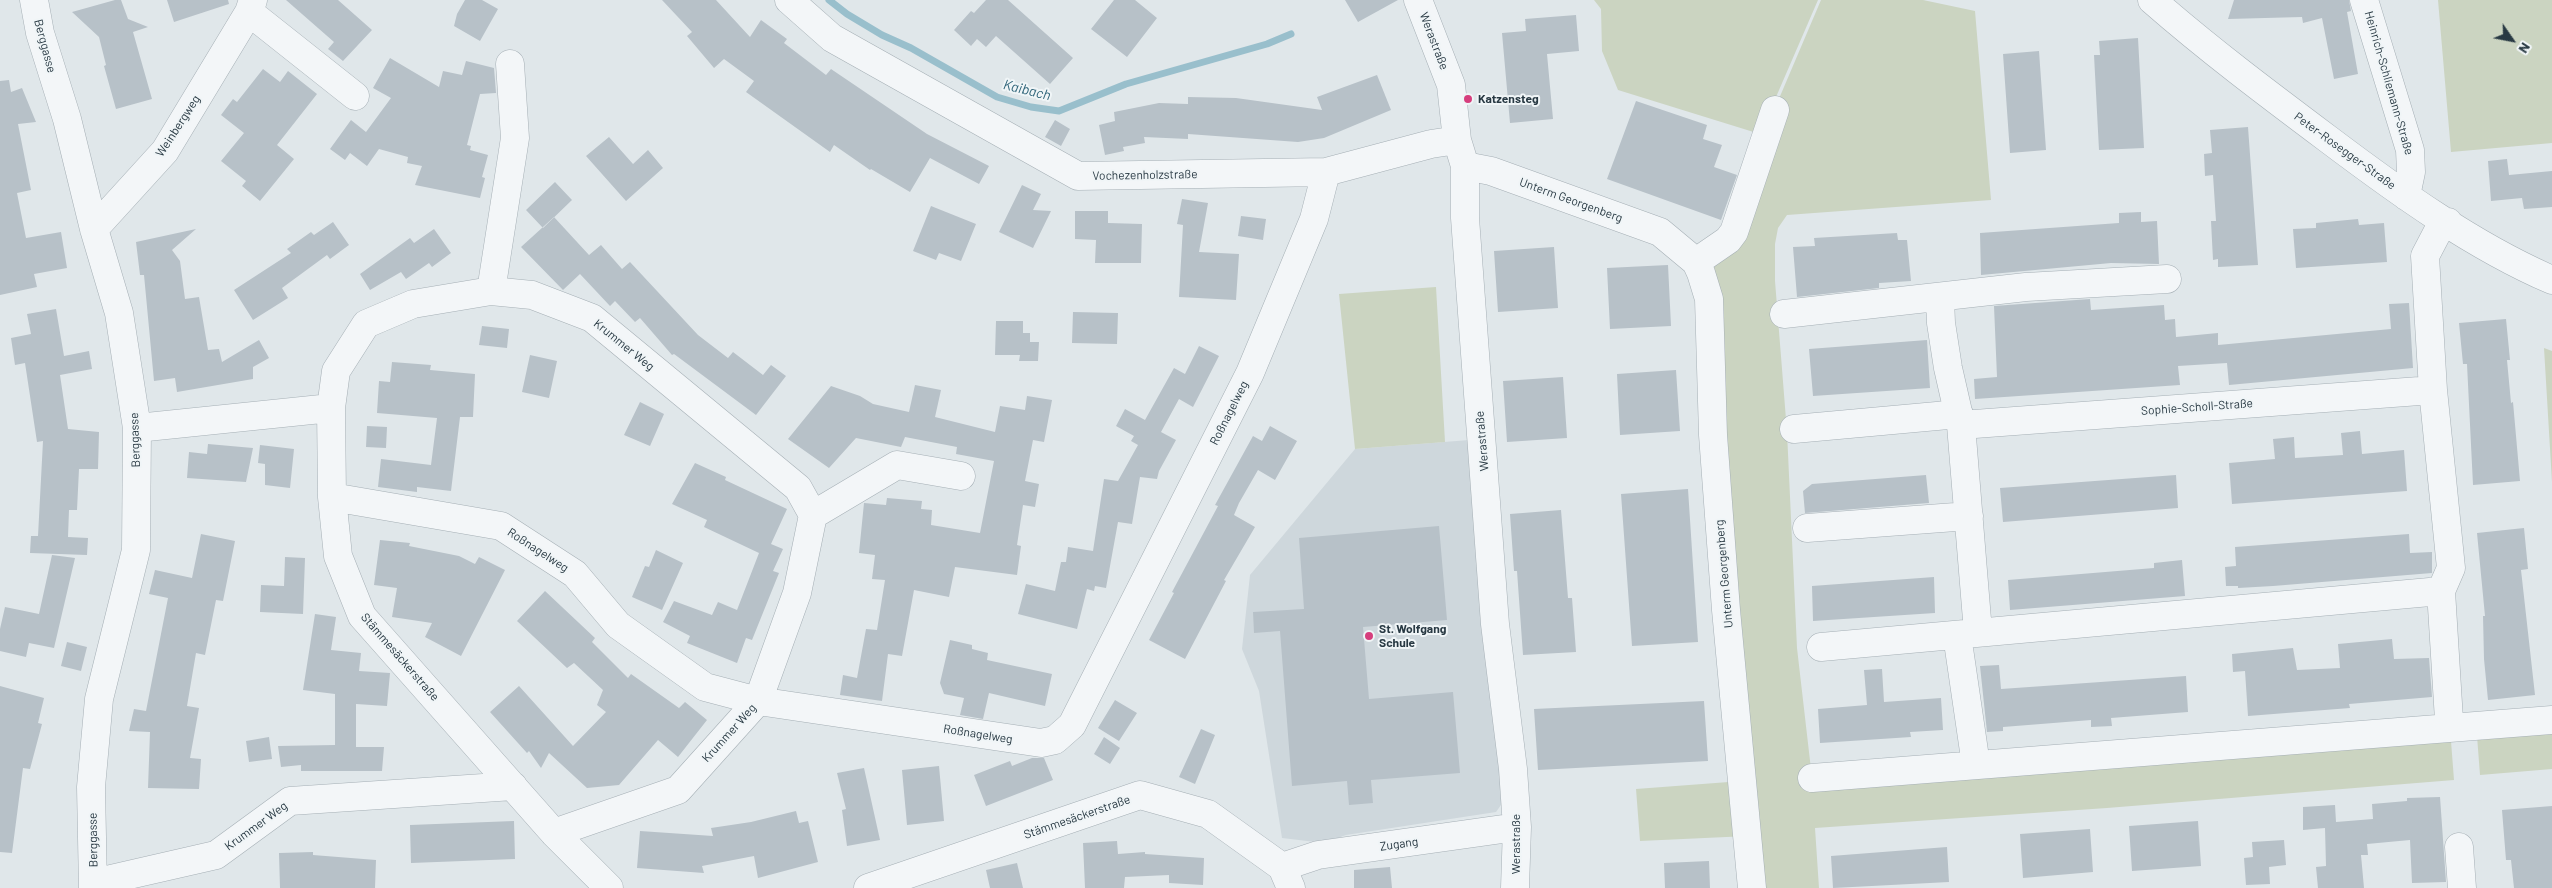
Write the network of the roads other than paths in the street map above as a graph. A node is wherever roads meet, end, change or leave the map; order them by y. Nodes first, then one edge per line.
1 (34, 0) edge
2 (789, 0) edge
3 (1418, 0) edge
4 (2152, 0) edge
5 (2364, 0) edge
6 (251, 6) edge
7 (510, 64) dead end
8 (355, 96) dead end
9 (1775, 110) dead end
10 (1457, 140) junction
11 (1465, 166) junction
12 (1326, 172) junction
13 (2406, 196) junction
14 (2448, 222) junction
15 (94, 229) junction
16 (1696, 262) junction
17 (2167, 279) dead end
18 (2552, 280) edge
19 (491, 290) junction
20 (1940, 298) junction
21 (1784, 314) dead end
22 (2433, 390) junction
23 (331, 408) junction
24 (1960, 420) junction
25 (137, 428) junction
26 (1794, 428) dead end
27 (961, 476) dead end
28 (332, 497) junction
29 (813, 515) junction
30 (1969, 516) junction
31 (1807, 528) dead end
32 (2441, 591) junction
33 (1967, 634) junction
34 (1820, 647) dead end
35 (758, 701) junction
36 (2449, 720) dead end
37 (2552, 720) edge
38 (1976, 765) junction
39 (1812, 778) dead end
40 (513, 786) junction
41 (1517, 827) junction
42 (554, 833) junction
43 (2459, 847) dead end
44 (1286, 878) edge
45 (94, 886) edge
46 (609, 888) edge
47 (868, 888) edge
48 (1515, 888) edge
49 (1752, 888) edge
50 (2462, 888) edge

1 - 15 street, Berggasse
2 - 12 street, Vochezenholzstraße
3 - 10 street, Werastraße
4 - 13 street, Peter-Rosegger-Straße
5 - 13 street, Heinrich-Schliemann-Straße
6 - 8 street, Weinbergweg
6 - 15 street, Weinbergweg
7 - 19 street
9 - 16 street
10 - 11 street, Werastraße
10 - 12 street, Vochezenholzstraße
11 - 16 street, Unterm Georgenberg
11 - 41 street, Werastraße
12 - 35 street, Roßnagelweg
13 - 14 street, Peter-Rosegger-Straße
14 - 18 street, Peter-Rosegger-Straße
14 - 22 street
15 - 25 street, Berggasse
16 - 49 street, Unterm Georgenberg
17 - 20 street
19 - 23 street, Stämmesäckerstraße
19 - 29 street, Krummer Weg
20 - 21 street
20 - 24 street
22 - 24 street, Sophie-Scholl-Straße
22 - 32 street
23 - 25 street
23 - 28 street, Stämmesäckerstraße
24 - 26 street, Sophie-Scholl-Straße
24 - 30 street
25 - 45 street, Berggasse
27 - 29 street
28 - 35 street, Roßnagelweg
28 - 40 street, Stämmesäckerstraße
29 - 35 street, Krummer Weg
30 - 31 street
30 - 33 street
32 - 33 street
32 - 36 street
33 - 34 street
33 - 38 street
35 - 42 street, Krummer Weg
37 - 38 street
38 - 39 street
40 - 42 street, Stämmesäckerstraße
40 - 45 street, Krummer Weg
41 - 44 street, Zugang
41 - 48 street, Werastraße
42 - 46 street, Stämmesäckerstraße
43 - 50 street
44 - 47 street, Stämmesäckerstraße

